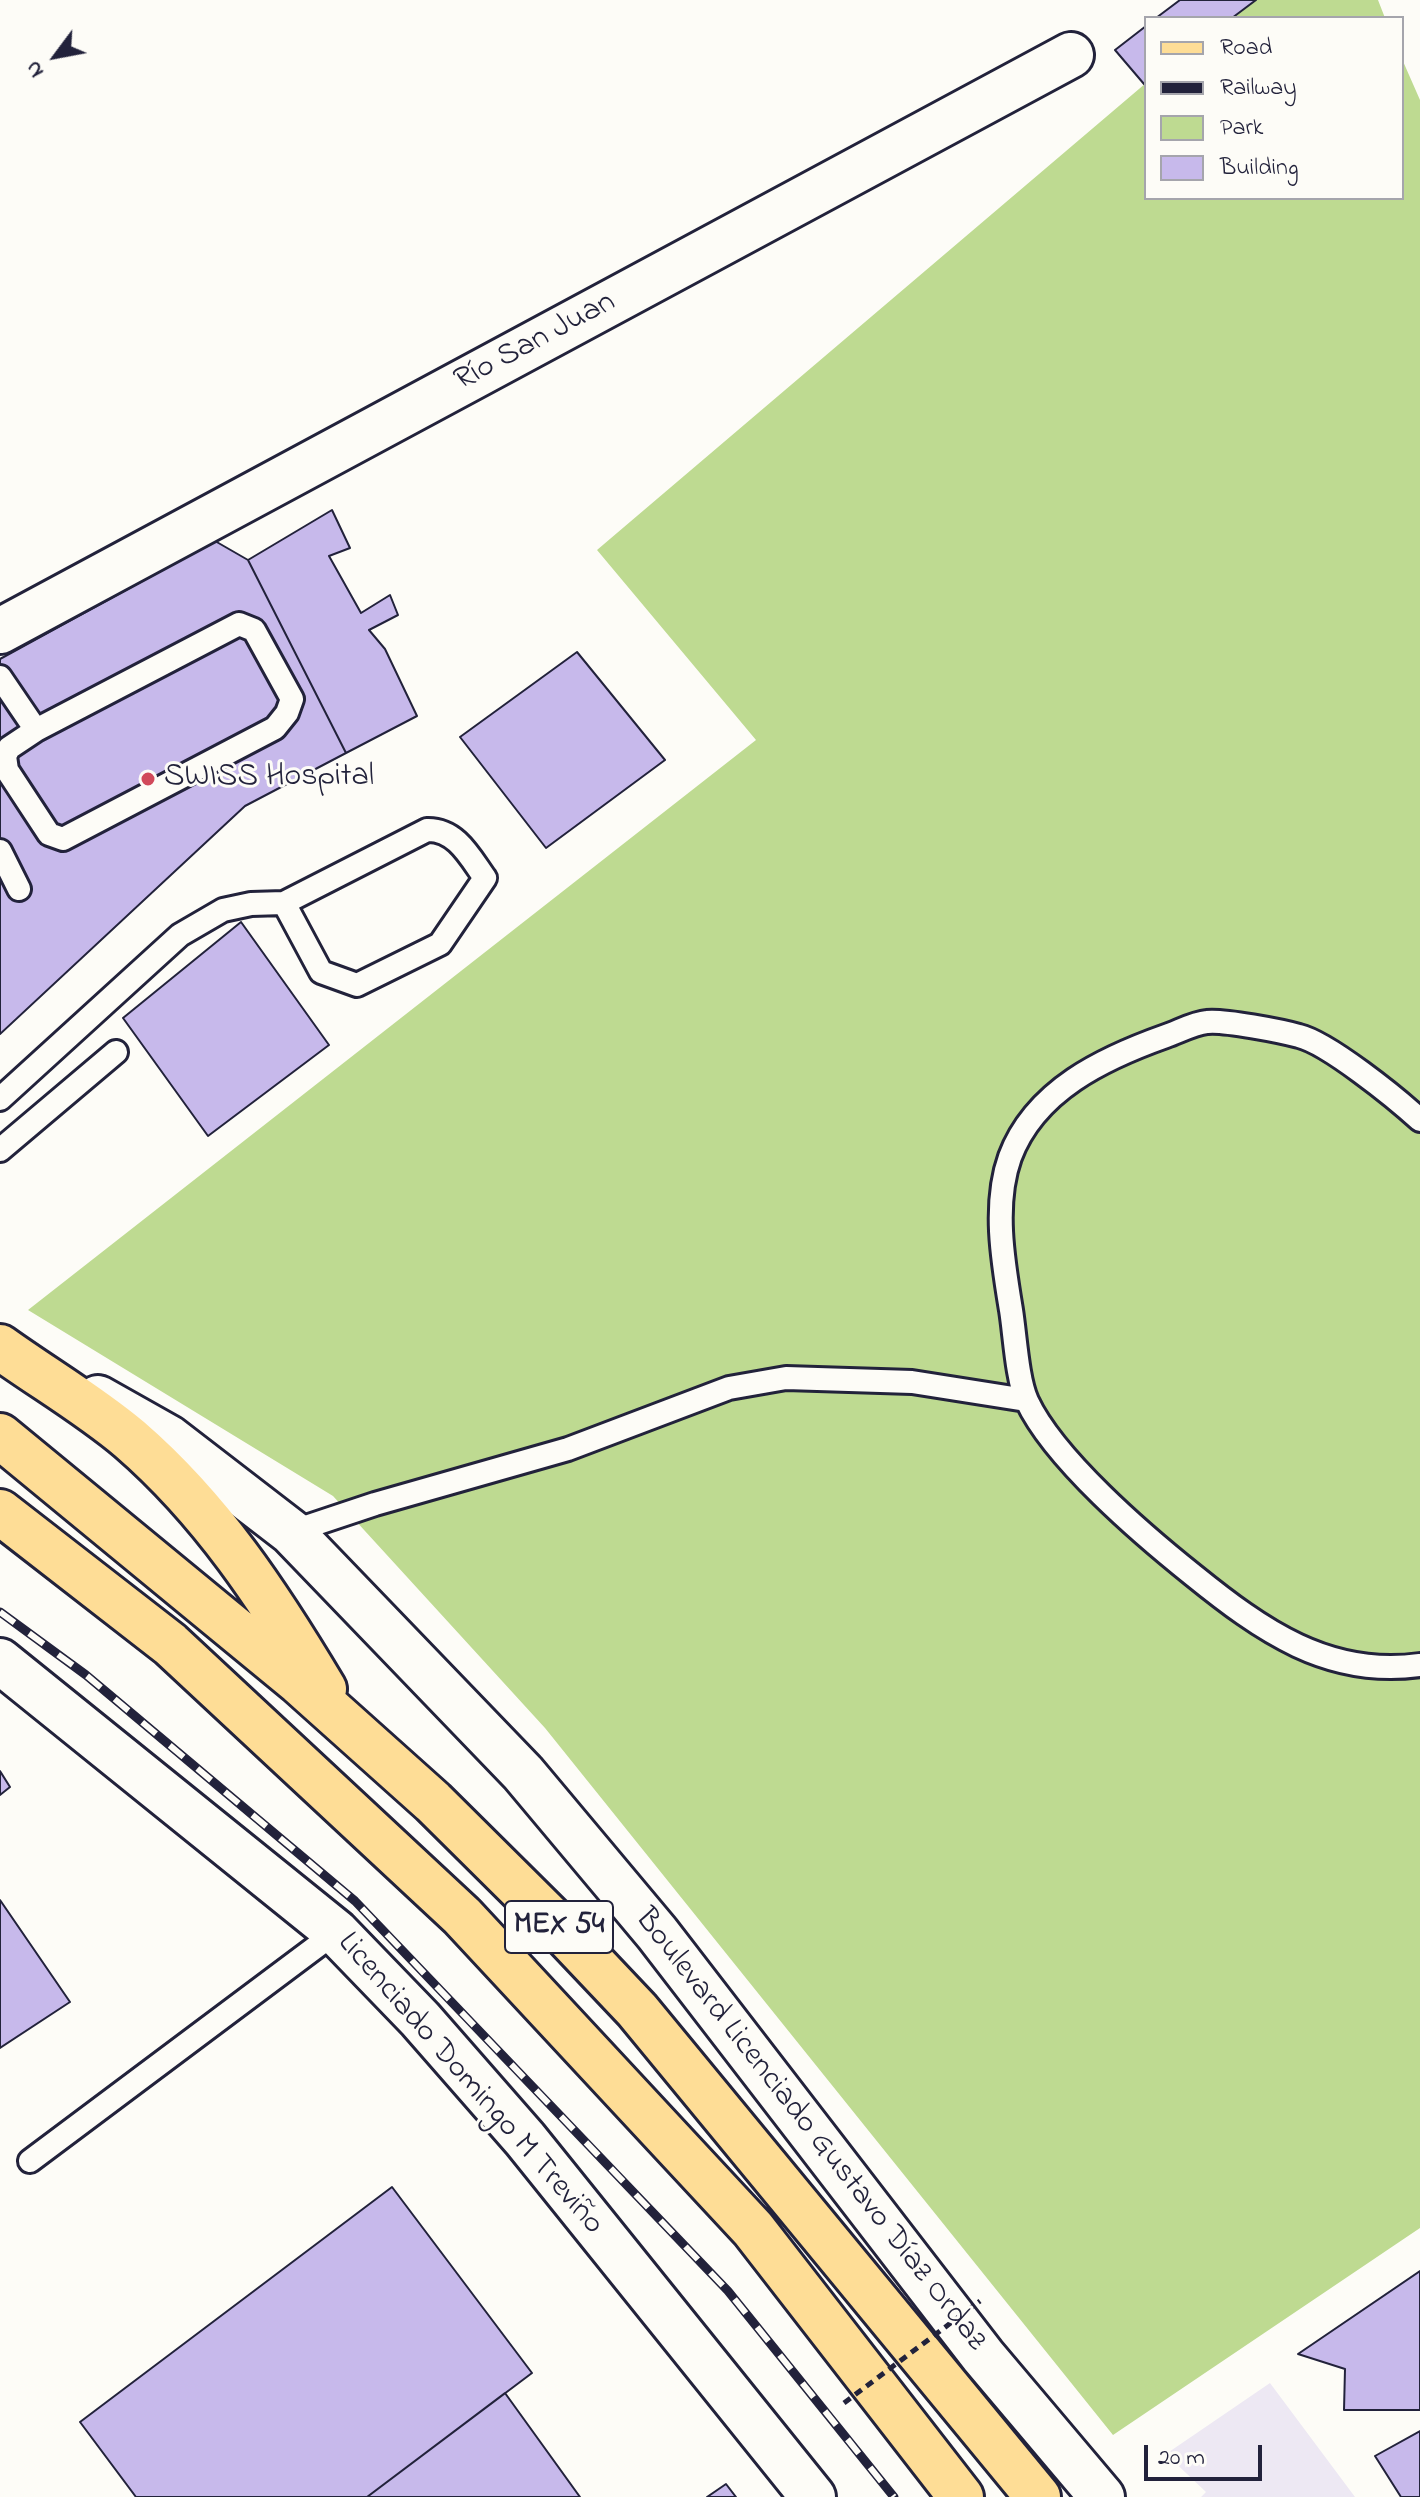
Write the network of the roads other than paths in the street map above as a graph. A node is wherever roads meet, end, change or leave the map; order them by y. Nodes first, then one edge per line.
1 (1071, 55) dead end
2 (0, 631) edge
3 (0, 677) edge
4 (36, 730) junction
5 (0, 851) edge
6 (19, 889) dead end
7 (284, 903) junction
8 (116, 1052) dead end
9 (0, 1099) edge
10 (1420, 1120) edge
11 (0, 1150) edge
12 (0, 1346) edge
13 (1026, 1400) junction
14 (0, 1436) edge
15 (0, 1512) edge
16 (291, 1532) junction
17 (0, 1661) edge
18 (1420, 1665) edge
19 (346, 1725) junction
20 (336, 1932) junction
21 (30, 2161) dead end
22 (813, 2497) edge
23 (961, 2497) edge
24 (1038, 2497) edge
25 (1102, 2497) edge

1 - 2 main road, Río San Juan
3 - 4 lane
4 - 4 lane
5 - 6 lane
7 - 7 lane
7 - 9 lane
8 - 11 lane
10 - 13 lane
12 - 16 main road, Boulevard Licenciado Gustavo Díaz Ordaz
12 - 19 main road
13 - 16 lane
13 - 18 lane
14 - 19 main road, Boulevard Licenciado Gustavo Díaz Ordaz / MEX 54
15 - 23 main road, MEX 54
16 - 25 main road, Boulevard Licenciado Gustavo Díaz Ordaz
17 - 20 main road, Licenciado Domingo M Treviño
19 - 24 main road, Boulevard Licenciado Gustavo Díaz Ordaz / MEX 54
20 - 21 lane
20 - 22 main road, Licenciado Domingo M Treviño

